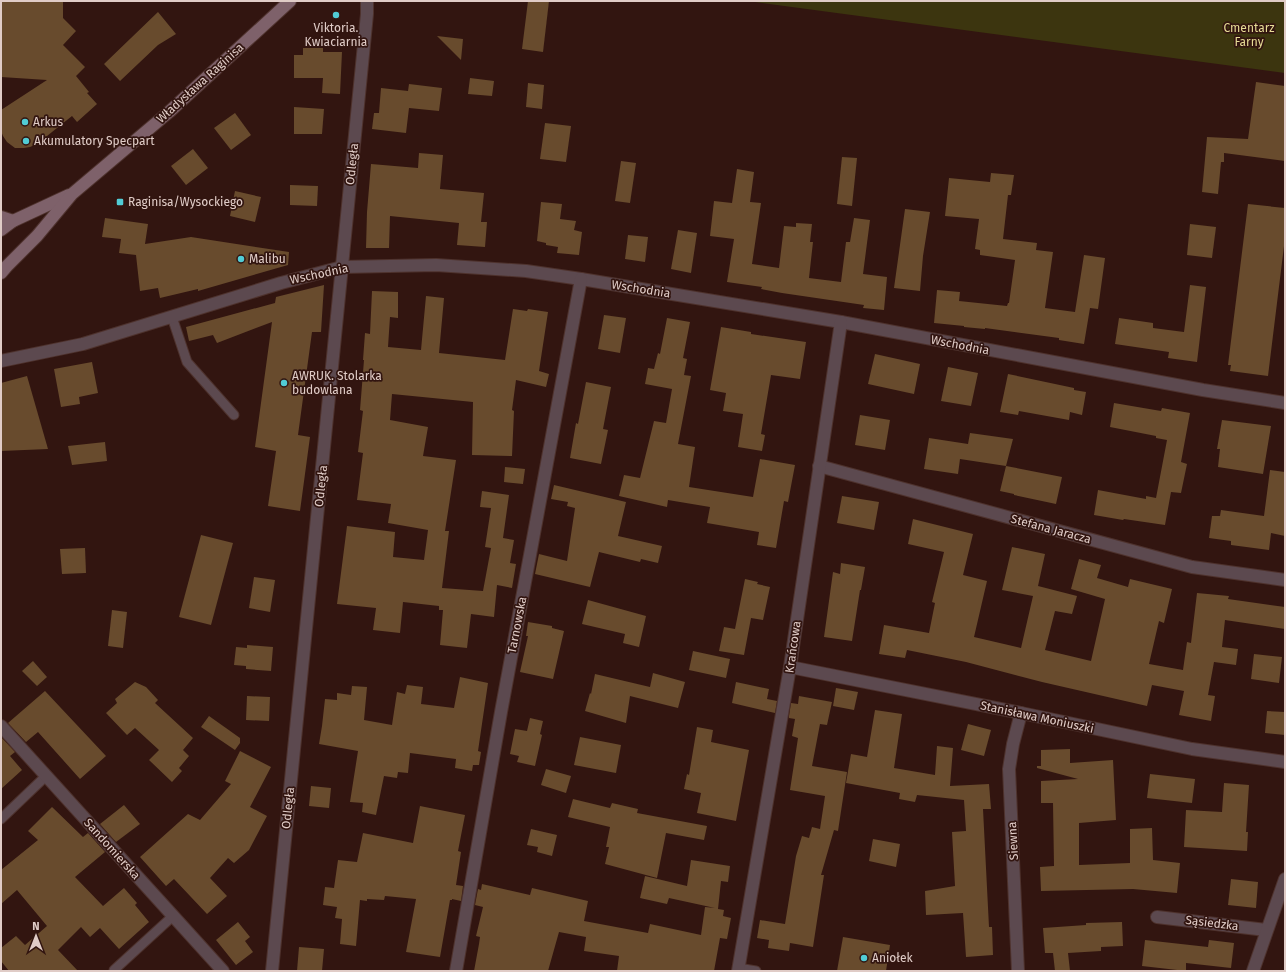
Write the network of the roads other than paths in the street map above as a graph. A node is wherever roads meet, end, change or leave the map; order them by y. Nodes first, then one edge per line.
1 (290, 1) edge
2 (367, 1) edge
3 (72, 194) junction
4 (1, 217) edge
5 (13, 221) junction
6 (1, 230) edge
7 (342, 267) junction
8 (1, 273) edge
9 (581, 279) junction
10 (172, 317) junction
11 (841, 322) junction
12 (1, 361) edge
13 (1285, 403) edge
14 (234, 415) dead end
15 (819, 466) junction
16 (1285, 580) edge
17 (790, 667) junction
18 (1021, 713) junction
19 (1, 726) edge
20 (1285, 762) edge
21 (46, 776) junction
22 (1, 819) edge
23 (1285, 879) edge
24 (173, 916) junction
25 (1157, 917) dead end
26 (1266, 930) junction
27 (114, 970) dead end
28 (738, 970) edge
29 (223, 971) edge
30 (272, 971) edge
31 (456, 971) edge
32 (756, 971) edge
33 (1018, 971) edge
34 (1253, 971) edge

1 - 3 street, Władysława Raginisa
2 - 7 street, Odległa
3 - 5 street, Władysława Raginisa
3 - 8 street, Władysława Raginisa
4 - 5 street
5 - 6 street, Władysława Raginisa
7 - 9 street, Wschodnia
7 - 10 street, Wschodnia
7 - 30 street, Odległa
9 - 11 street, Wschodnia
9 - 31 street, Tarnowska
10 - 12 street, Wschodnia
10 - 14 lane
11 - 13 street, Wschodnia
11 - 15 street, Krańcowa
15 - 16 street, Stefana Jaracza
15 - 17 street, Krańcowa
17 - 18 street, Stanisława Moniuszki
17 - 28 street, Krańcowa
18 - 20 street, Stanisława Moniuszki
18 - 33 street, Siewna
19 - 21 street, Sandomierska
21 - 22 lane
21 - 24 street, Sandomierska
23 - 26 street
24 - 27 lane
24 - 29 street, Sandomierska
25 - 26 street, Sąsiedzka
26 - 34 street
28 - 32 lane

